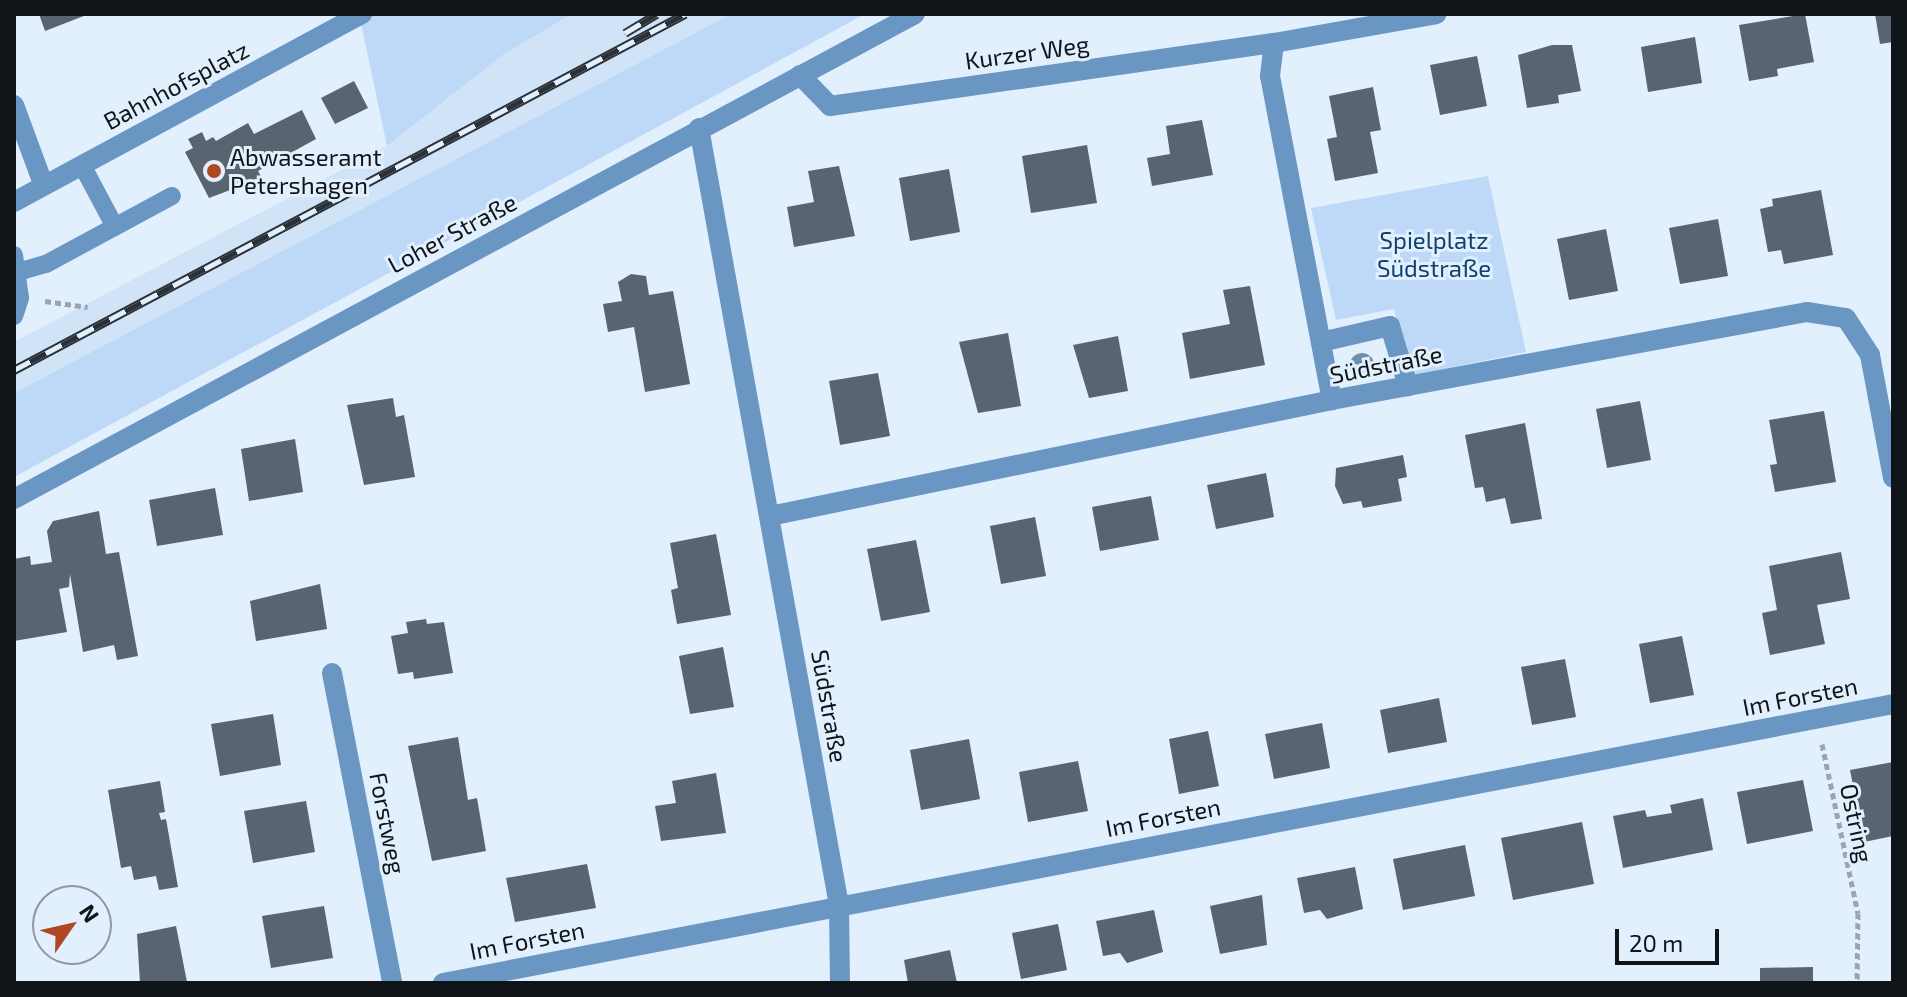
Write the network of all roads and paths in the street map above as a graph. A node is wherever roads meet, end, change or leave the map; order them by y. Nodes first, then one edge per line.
1 (362, 14) edge
2 (915, 14) edge
3 (1436, 14) edge
4 (1274, 43) junction
5 (800, 75) junction
6 (14, 105) edge
7 (699, 128) junction
8 (82, 165) junction
9 (44, 186) junction
10 (172, 196) dead end
11 (14, 202) edge
12 (115, 227) junction
13 (16, 266) edge
14 (17, 307) edge
15 (88, 307) dead end
16 (1321, 342) junction
17 (1408, 386) junction
18 (1332, 400) junction
19 (1893, 478) edge
20 (14, 499) edge
21 (770, 516) junction
22 (332, 673) dead end
23 (1893, 704) edge
24 (1816, 719) junction
25 (839, 905) junction
26 (392, 983) edge
27 (443, 983) edge
28 (840, 983) edge
29 (1857, 983) edge

1 - 8 street, Bahnhofsplatz
2 - 5 street, Loher Straße
3 - 4 street, Kurzer Weg
4 - 5 street, Kurzer Weg
4 - 16 street
5 - 7 street, Loher Straße
6 - 9 street
7 - 20 street, Loher Straße
7 - 21 street, Südstraße
8 - 9 street, Bahnhofsplatz
8 - 12 lane
9 - 11 street, Bahnhofsplatz
10 - 12 lane
12 - 13 lane
13 - 14 lane
14 - 15 path
16 - 17 street
16 - 18 street
17 - 18 street, Südstraße
17 - 19 street, Südstraße
18 - 21 street, Südstraße
21 - 25 street, Südstraße
22 - 26 street, Forstweg
23 - 24 street, Im Forsten
24 - 25 street, Im Forsten
24 - 29 path, Ostring
25 - 27 street, Im Forsten
25 - 28 street, Südstraße

